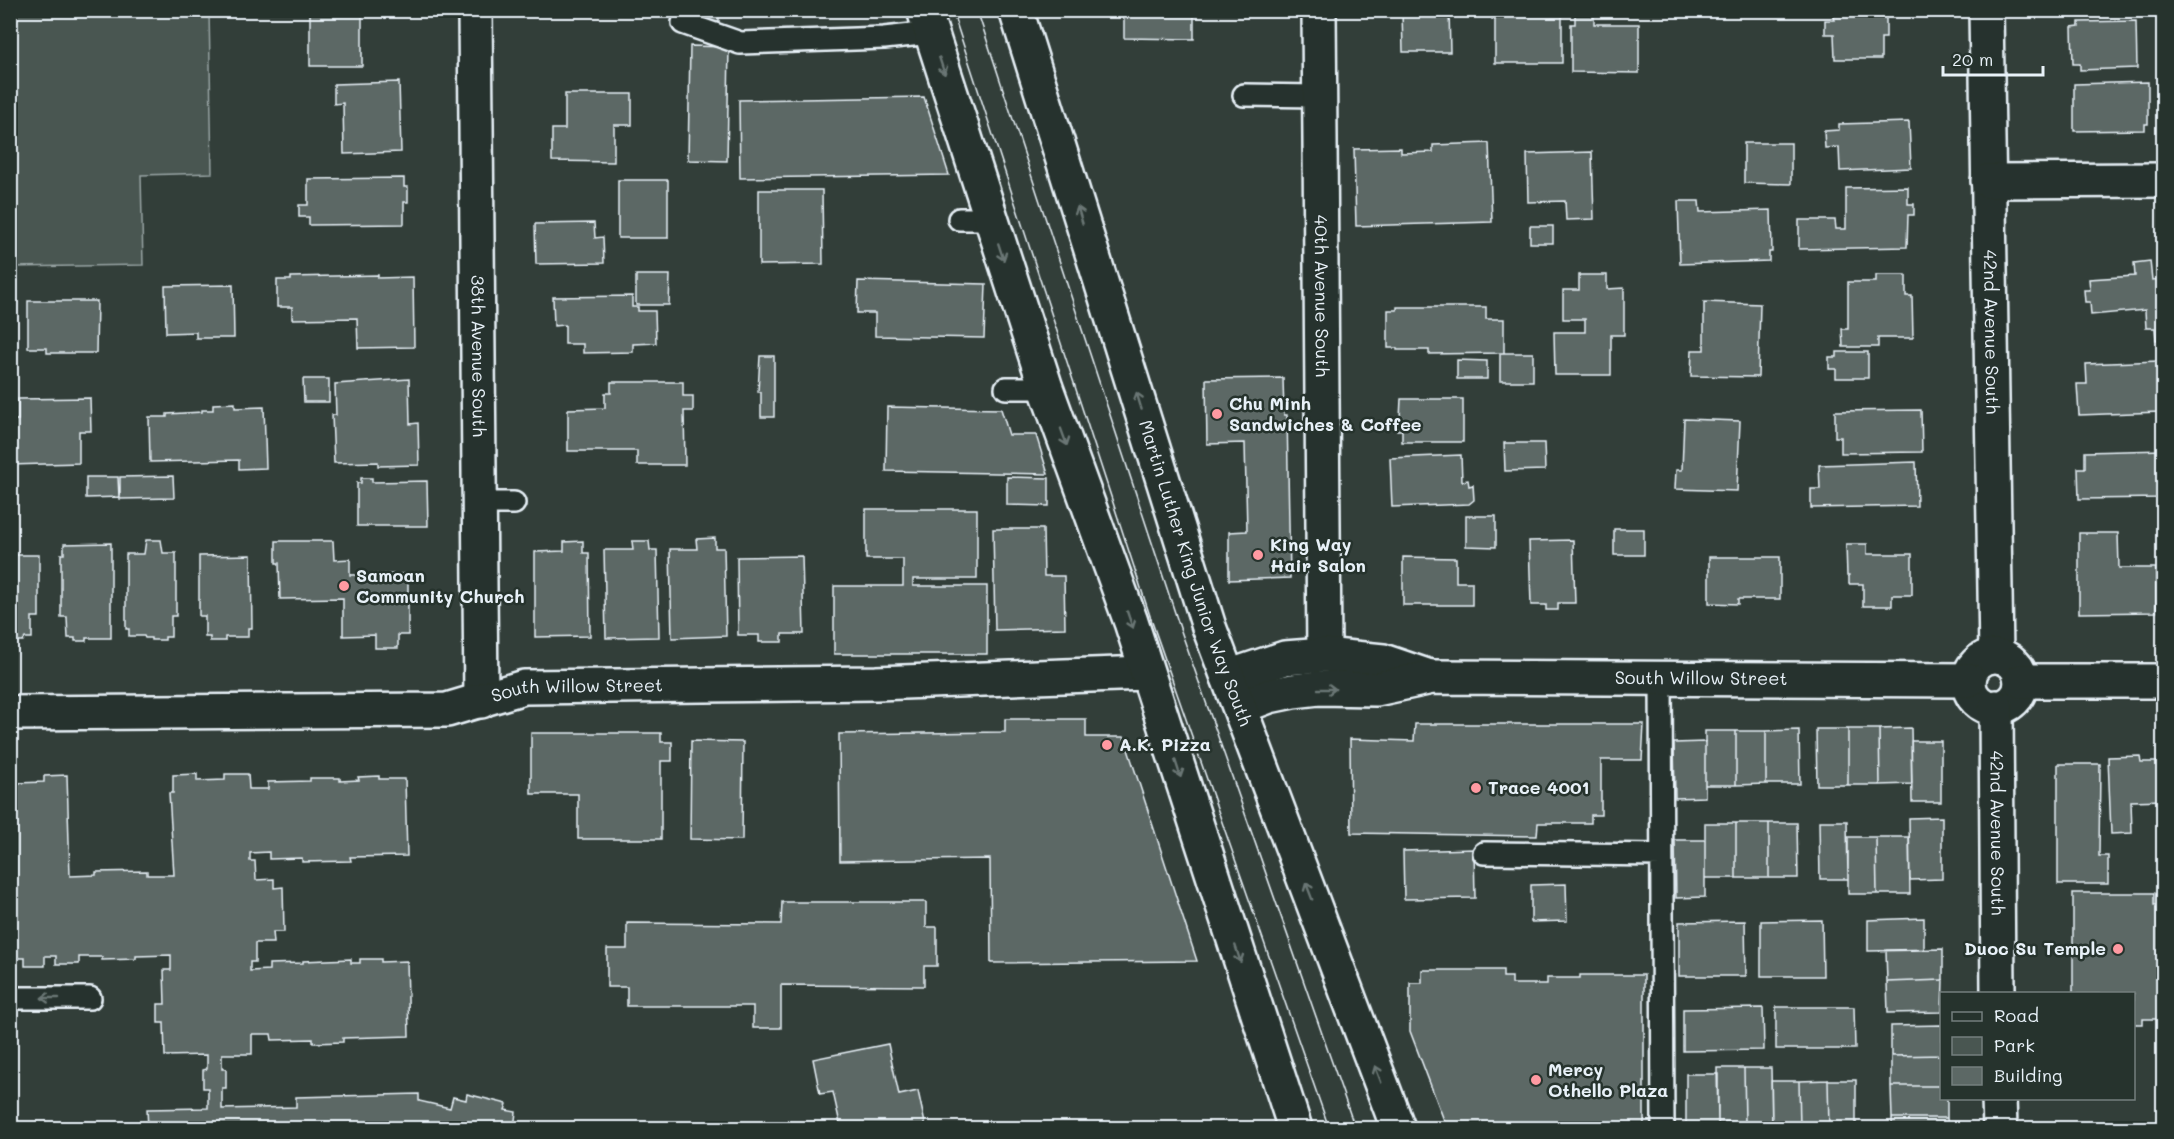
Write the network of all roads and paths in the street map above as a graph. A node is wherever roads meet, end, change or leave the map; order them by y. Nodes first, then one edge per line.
1 (475, 10) edge
2 (1016, 10) edge
3 (1319, 10) edge
4 (1986, 10) edge
5 (928, 22) edge
6 (683, 23) dead end
7 (1244, 95) dead end
8 (1320, 96) junction
9 (2163, 180) edge
10 (1988, 181) junction
11 (1006, 388) dead end
12 (1046, 388) junction
13 (478, 503) junction
14 (514, 503) dead end
15 (1324, 655) junction
16 (1996, 655) junction
17 (1146, 673) junction
18 (1228, 677) junction
19 (1432, 677) junction
20 (1661, 678) junction
21 (1969, 680) junction
22 (2021, 681) junction
23 (2163, 681) edge
24 (481, 701) junction
25 (1240, 708) junction
26 (1996, 708) junction
27 (10, 713) edge
28 (1484, 853) dead end
29 (1661, 855) junction
30 (1998, 992) edge
31 (10, 998) edge
32 (90, 998) dead end
33 (1999, 1100) edge
34 (1295, 1128) edge
35 (1398, 1128) edge
36 (1663, 1128) edge
37 (2000, 1128) edge

1 - 13 street, 38th Avenue South
18 -> 2 street, Martin Luther King Junior Way South
3 - 8 street, 40th Avenue South
4 - 10 street, 42nd Avenue South
5 - 6 lane
5 -> 12 street
7 - 8 lane
8 - 15 street, 40th Avenue South
9 - 10 street
10 - 16 street, 42nd Avenue South
11 - 12 lane
12 -> 17 street
13 - 14 lane
13 - 24 street, 38th Avenue South
15 - 18 street, South Willow Street
15 - 19 street, South Willow Street
16 - 21 street
16 - 22 street
17 - 24 street, South Willow Street
17 -> 34 street
18 - 25 street, Martin Luther King Junior Way South
19 - 20 street, South Willow Street
25 -> 19 street, South Willow Street
20 - 21 street, South Willow Street
20 - 29 lane
21 - 26 street
22 - 23 street
22 - 26 street
24 - 27 street, South Willow Street
35 -> 25 street, Martin Luther King Junior Way South
26 - 30 street, 42nd Avenue South
28 - 29 lane
29 - 36 lane
32 -> 31 lane
33 - 37 street

